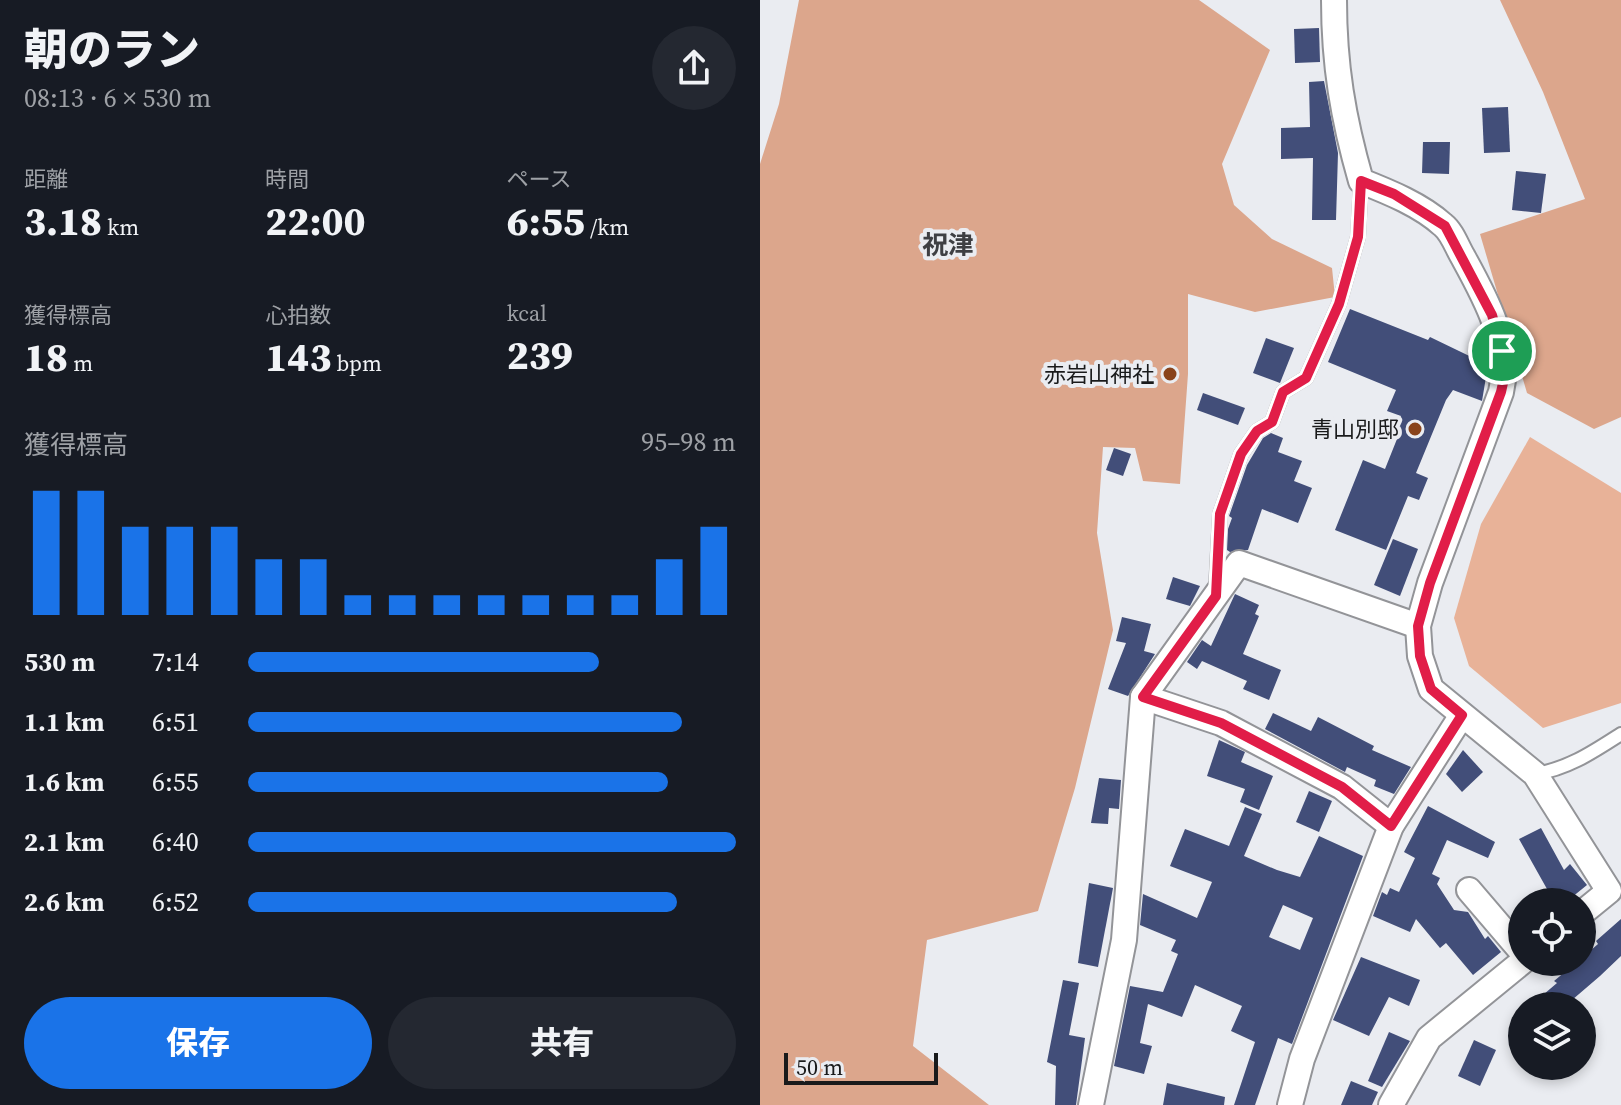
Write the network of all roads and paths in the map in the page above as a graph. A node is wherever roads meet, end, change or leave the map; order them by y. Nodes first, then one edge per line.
1 (1334, 0) edge
2 (1361, 181) junction
3 (1216, 596) junction
4 (1418, 626) junction
5 (1143, 697) junction
6 (1462, 715) junction
7 (1621, 734) edge
8 (1535, 774) junction
9 (1391, 826) junction
10 (1469, 890) dead end
11 (1596, 902) edge
12 (1508, 936) edge
13 (1508, 973) edge
14 (1091, 1105) edge
15 (1290, 1105) edge
16 (1391, 1105) edge

1 - 2 street
2 - 3 lane
2 - 4 street
3 - 4 street
3 - 5 street
4 - 6 street
5 - 9 street
5 - 14 street
6 - 8 street
6 - 9 street
7 - 8 lane
8 - 11 street
9 - 15 street
10 - 12 street
13 - 16 street

